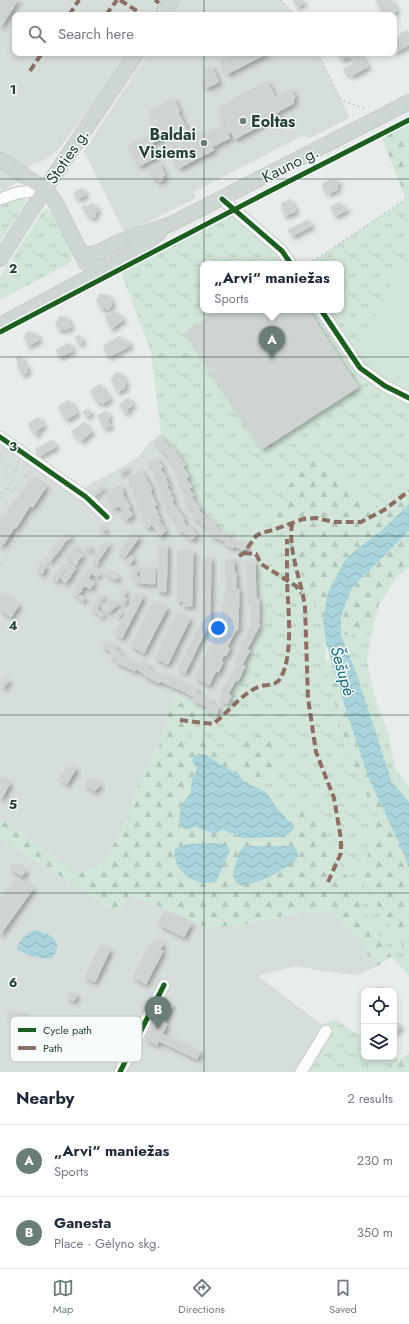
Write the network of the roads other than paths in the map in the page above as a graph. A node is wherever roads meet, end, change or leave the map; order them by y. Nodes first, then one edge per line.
1 (172, 0) edge
2 (164, 12) edge
3 (135, 56) edge
4 (409, 102) edge
5 (0, 160) edge
6 (45, 189) junction
7 (0, 199) edge
8 (222, 199) junction
9 (171, 224) junction
10 (81, 253) junction
11 (0, 259) edge
12 (289, 261) edge
13 (106, 267) junction
14 (323, 313) edge
15 (0, 325) edge
16 (409, 398) edge
17 (0, 437) edge
18 (107, 518) dead end
19 (164, 985) dead end
20 (142, 1028) edge
21 (326, 1031) dead end
22 (125, 1062) edge
23 (120, 1072) edge
24 (301, 1072) edge

1 - 2 main road
3 - 6 main road, Stoties g.
4 - 8 main road, Kauno g.
5 - 6 main road
6 - 7 street
6 - 10 main road
6 - 11 main road, Stoties g.
8 - 9 main road, Kauno g.
8 - 12 street
9 - 10 main road, Kauno g.
9 - 13 main road, Kauno g.
10 - 13 main road
13 - 15 main road, Kauno g.
14 - 16 street
17 - 18 street
19 - 20 street
21 - 24 street
22 - 23 street

